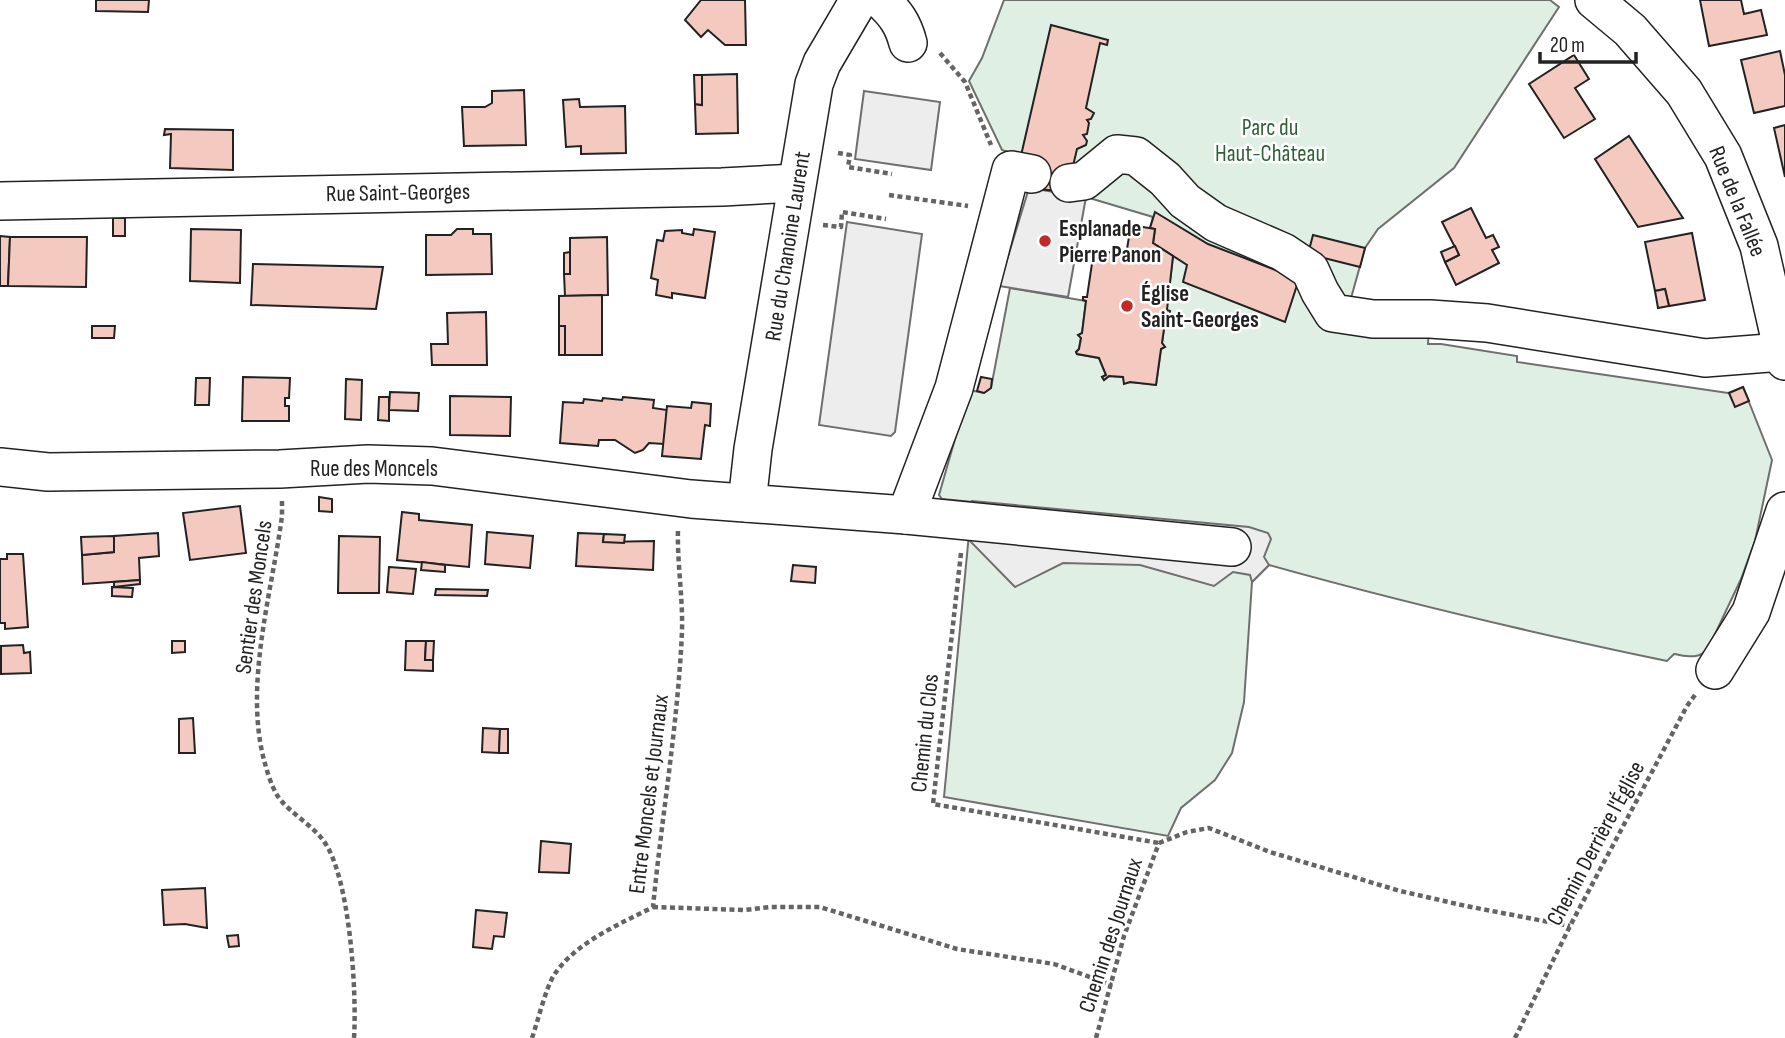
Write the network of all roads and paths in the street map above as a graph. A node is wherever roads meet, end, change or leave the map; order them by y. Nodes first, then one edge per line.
1 (859, 0) edge
2 (881, 0) edge
3 (1594, 0) edge
4 (908, 43) joint
5 (830, 152) dead end
6 (1021, 172) joint
7 (892, 174) dead end
8 (796, 183) junction
9 (1069, 183) dead end
10 (889, 195) dead end
11 (0, 201) edge
12 (972, 207) dead end
13 (886, 219) dead end
14 (819, 224) dead end
15 (1784, 356) edge
16 (0, 467) edge
17 (280, 469) junction
18 (678, 497) junction
19 (747, 503) junction
20 (1785, 511) edge
21 (906, 515) junction
22 (965, 522) junction
23 (1232, 547) dead end
24 (1715, 670) joint
25 (1159, 843) junction
26 (653, 906) junction
27 (1570, 926) junction
28 (1111, 985) junction
29 (354, 1038) edge
30 (532, 1038) edge
31 (1097, 1038) edge
32 (1515, 1038) edge

1 - 8 street, Rue du Chanoine Laurent
2 - 4 street
3 - 15 street, Rue de la Fallée
4 - 6 path
5 - 7 path
6 - 21 street
8 - 11 street, Rue Saint-Georges
8 - 19 street, Rue du Chanoine Laurent
9 - 15 street
10 - 12 path
13 - 14 path
16 - 17 street, Rue des Moncels
17 - 18 street, Rue des Moncels
17 - 29 path, Sentier des Moncels
18 - 19 street, Rue des Moncels
18 - 26 path, Entre Moncels et Journaux
19 - 21 street, Rue des Moncels
20 - 24 street
21 - 22 street, Rue des Moncels
22 - 23 street, Rue des Moncels
22 - 25 path, Chemin du Clos
24 - 27 path, Chemin Derrière l'Église
25 - 27 path
25 - 28 path, Chemin des Journaux
26 - 28 path
26 - 30 path, Entre Moncels et Journaux
27 - 32 path, Chemin Derrière l'Église
28 - 31 path, Chemin des Journaux

